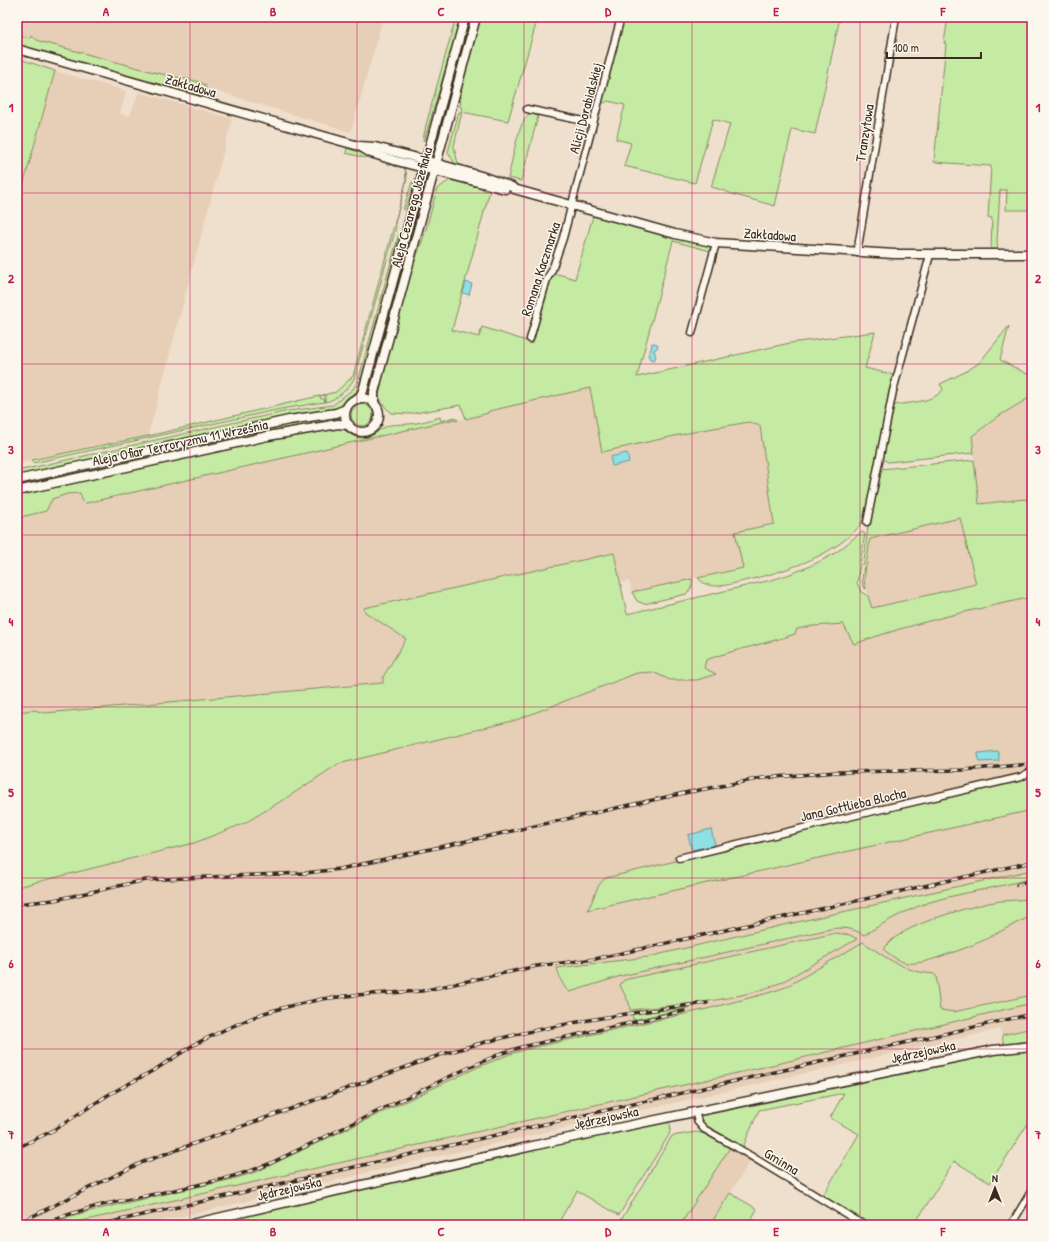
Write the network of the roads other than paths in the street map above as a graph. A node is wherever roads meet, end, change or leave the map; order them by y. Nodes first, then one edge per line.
1 (465, 17) edge
2 (476, 17) edge
3 (621, 17) edge
4 (896, 17) edge
5 (17, 49) edge
6 (527, 109) dead end
7 (593, 123) junction
8 (425, 164) junction
9 (436, 167) junction
10 (572, 205) junction
11 (716, 243) junction
12 (857, 252) junction
13 (1032, 254) edge
14 (930, 255) junction
15 (692, 333) dead end
16 (530, 339) dead end
17 (358, 399) junction
18 (374, 404) junction
19 (346, 409) junction
20 (349, 425) junction
21 (17, 480) edge
22 (17, 491) edge
23 (867, 522) dead end
24 (1032, 771) edge
25 (679, 858) dead end
26 (1032, 1046) edge
27 (695, 1111) junction
28 (1032, 1190) edge
29 (1030, 1199) edge
30 (187, 1225) edge
31 (864, 1225) edge
32 (1011, 1225) edge

1 - 8 street, Aleja Cezarego Józefiaka
2 - 9 street, Aleja Cezarego Józefiaka
3 - 7 street, Alicji Dorabialskiej
4 - 12 street, Tranzytowa
5 - 8 street, Zakładowa
6 - 7 street
7 - 10 street, Alicji Dorabialskiej
8 - 9 street, Zakładowa
8 - 17 street, Aleja Cezarego Józefiaka
9 - 10 street, Zakładowa
9 - 18 street, Aleja Cezarego Józefiaka
10 - 11 street, Zakładowa
10 - 16 street, Romana Kaczmarka
11 - 12 street, Zakładowa
11 - 15 street
12 - 14 street, Zakładowa
13 - 14 street, Zakładowa
14 - 23 street
17 - 18 street
17 - 19 street
18 - 20 street
19 - 20 street
19 - 21 street, Aleja Ofiar Terroryzmu 11 Września
20 - 22 street, Aleja Ofiar Terroryzmu 11 Września
24 - 25 street, Jana Gottlieba Blocha
26 - 27 street, Jędrzejowska
27 - 30 street, Jędrzejowska
27 - 31 street, Gminna
28 - 29 street
29 - 32 street

